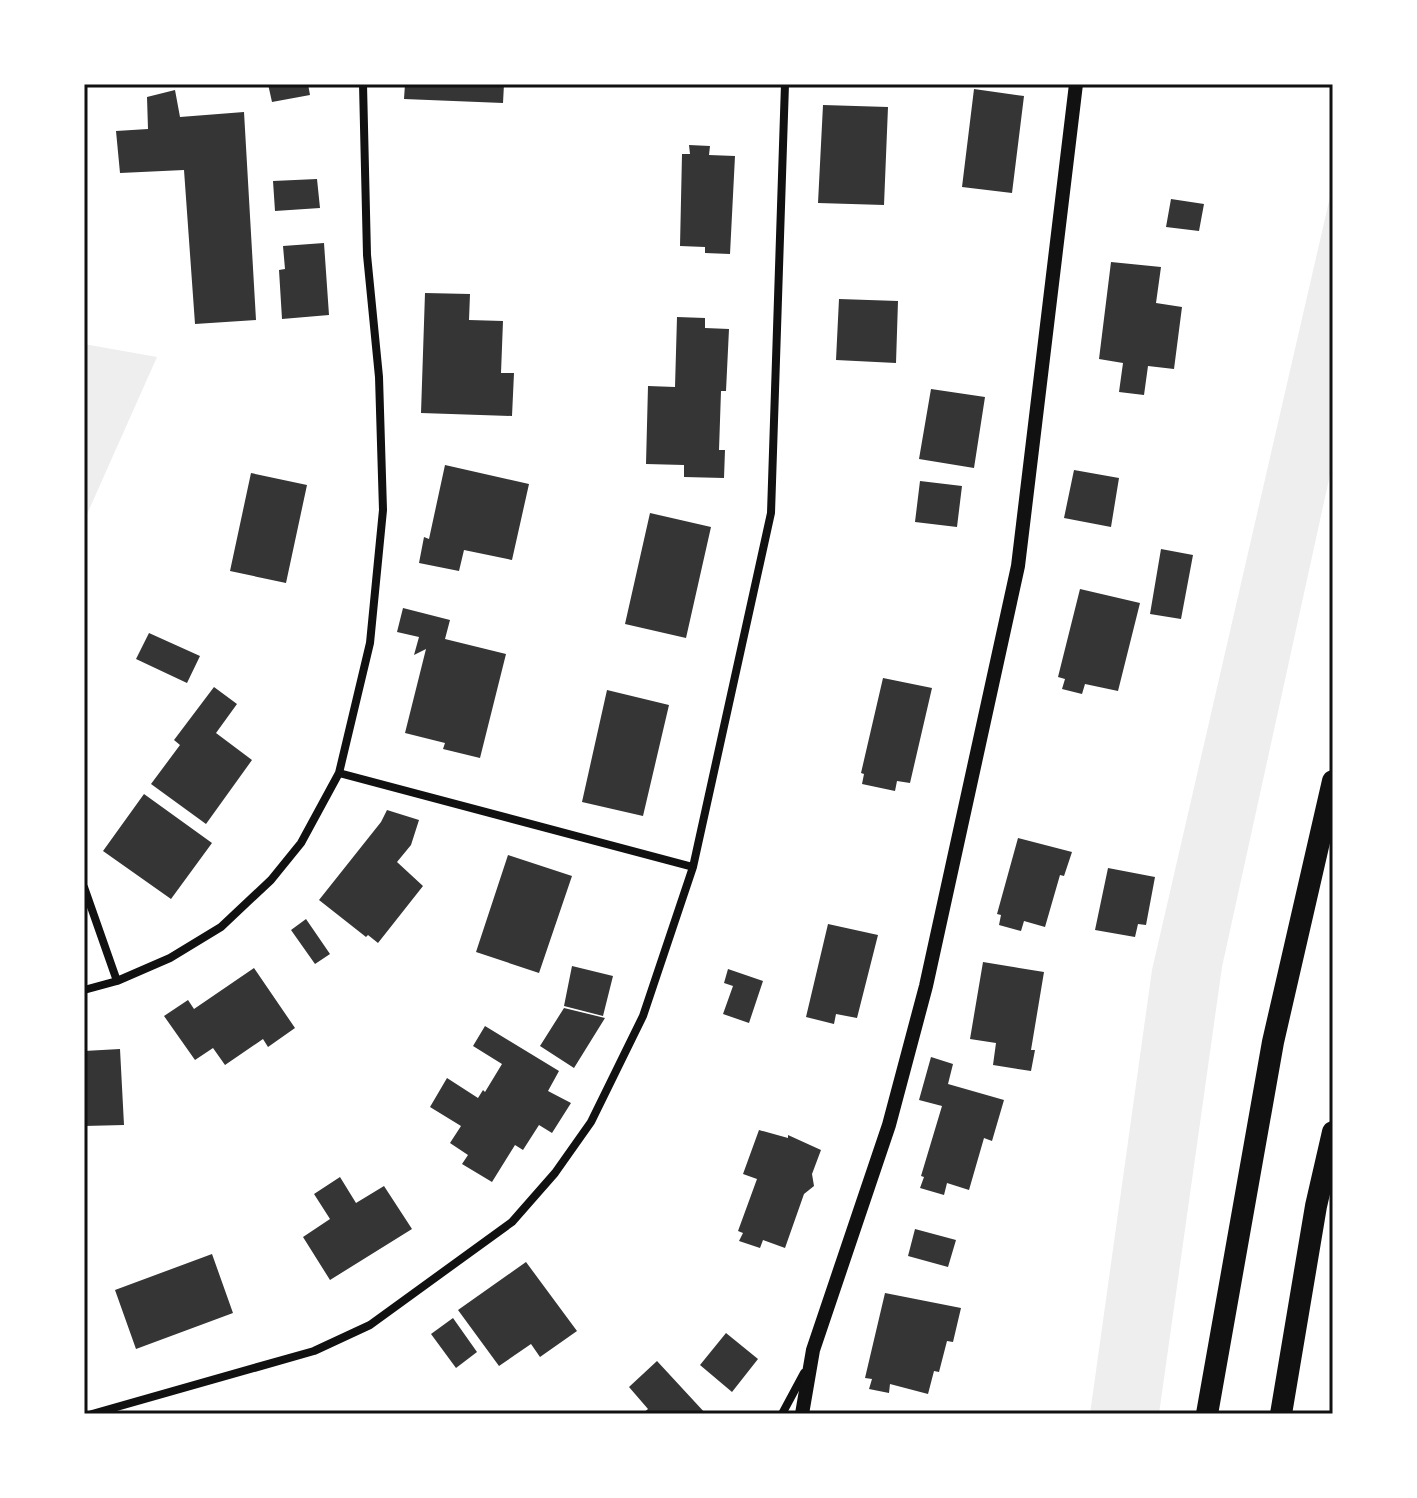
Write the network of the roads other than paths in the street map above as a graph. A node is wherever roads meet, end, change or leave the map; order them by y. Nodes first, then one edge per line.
1 (363, 84) edge
2 (785, 84) edge
3 (1076, 84) edge
4 (339, 773) junction
5 (1333, 781) edge
6 (693, 867) junction
7 (84, 887) edge
8 (117, 981) junction
9 (84, 990) edge
10 (1333, 1132) edge
11 (813, 1350) junction
12 (92, 1414) edge
13 (782, 1414) edge
14 (802, 1414) edge
15 (1207, 1414) edge
16 (1281, 1414) edge

1 - 4 street
2 - 6 street
3 - 11 street
4 - 6 street
4 - 8 street
5 - 15 highway
6 - 12 street
7 - 8 street
8 - 9 street
10 - 16 highway
11 - 13 street
11 - 14 street

